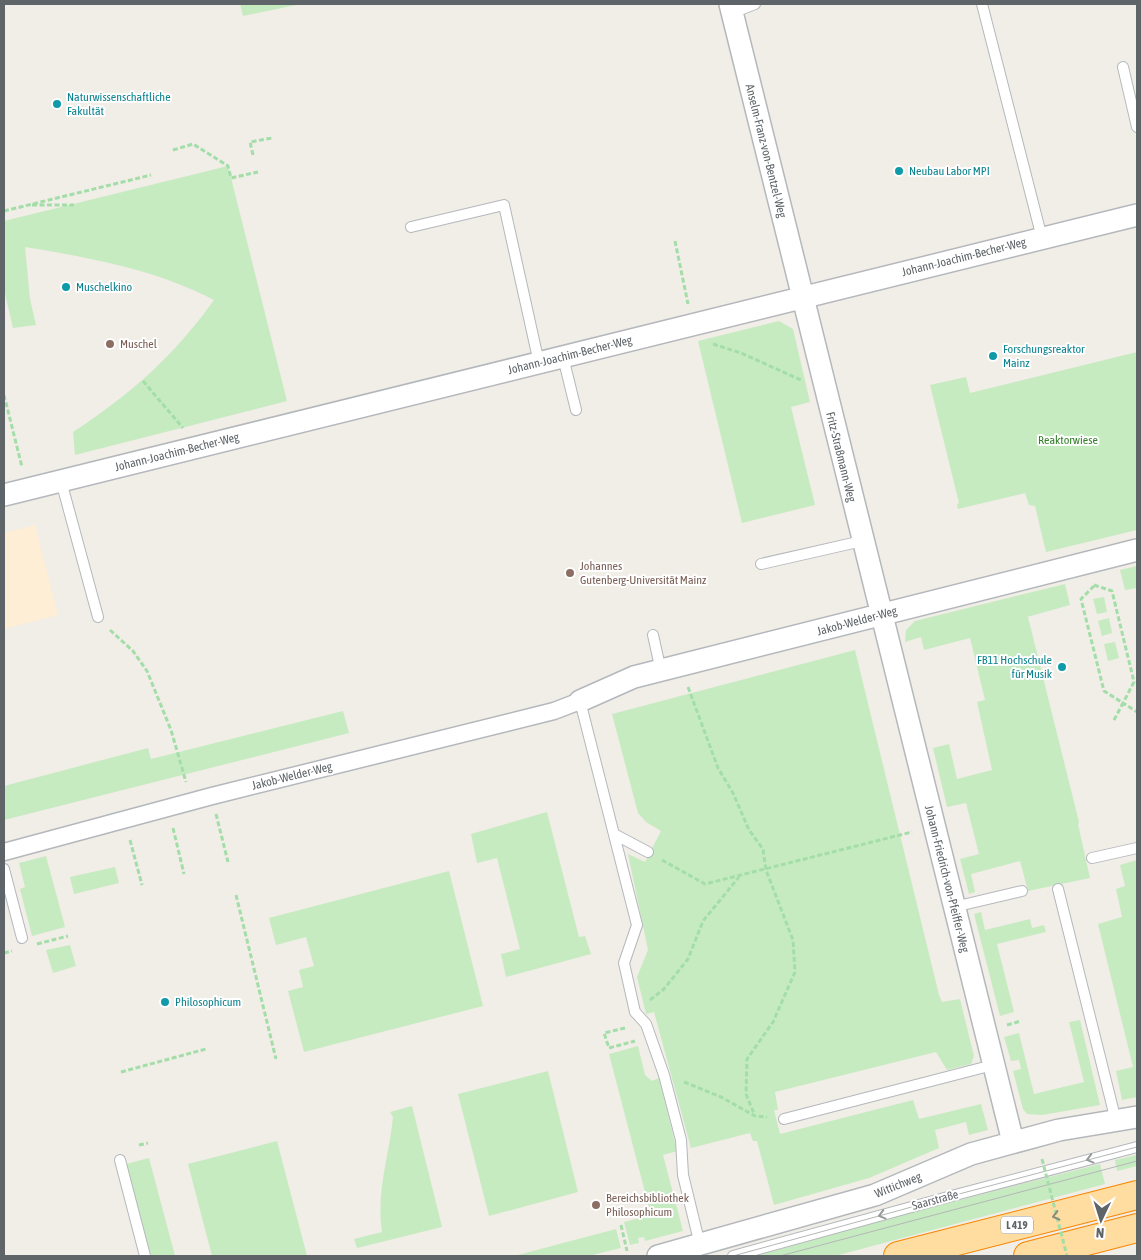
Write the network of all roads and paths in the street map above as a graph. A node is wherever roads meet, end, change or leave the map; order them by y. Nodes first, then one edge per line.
1 (755, 4) edge
2 (982, 4) edge
3 (731, 8) edge
4 (1123, 67) dead end
5 (1137, 127) edge
6 (272, 138) dead end
7 (173, 150) dead end
8 (253, 155) dead end
9 (258, 172) dead end
10 (151, 175) dead end
11 (27, 205) junction
12 (74, 205) dead end
13 (4, 211) edge
14 (1137, 215) edge
15 (411, 226) dead end
16 (1042, 238) junction
17 (675, 241) dead end
18 (802, 298) junction
19 (693, 324) junction
20 (563, 357) junction
21 (538, 363) junction
22 (143, 381) dead end
23 (824, 387) junction
24 (4, 395) edge
25 (576, 410) dead end
26 (200, 447) junction
27 (61, 481) junction
28 (28, 489) junction
29 (4, 495) edge
30 (862, 541) junction
31 (1137, 550) edge
32 (760, 564) dead end
33 (1092, 577) dead end
34 (1094, 586) junction
35 (881, 616) junction
36 (98, 617) joint
37 (653, 635) dead end
38 (671, 668) junction
39 (580, 701) junction
40 (1123, 703) junction
41 (1137, 712) edge
42 (1113, 722) dead end
43 (192, 802) junction
44 (124, 819) junction
45 (934, 826) junction
46 (614, 834) junction
47 (222, 840) dead end
48 (178, 848) dead end
49 (1137, 848) edge
50 (4, 852) edge
51 (648, 852) joint
52 (1092, 858) dead end
53 (228, 862) dead end
54 (4, 870) edge
55 (766, 870) junction
56 (184, 874) dead end
57 (740, 877) junction
58 (142, 885) dead end
59 (1058, 888) dead end
60 (1022, 891) dead end
61 (236, 895) dead end
62 (954, 907) junction
63 (68, 936) dead end
64 (22, 938) dead end
65 (34, 944) dead end
66 (634, 1012) junction
67 (1021, 1021) dead end
68 (1001, 1026) dead end
69 (609, 1032) dead end
70 (639, 1040) dead end
71 (206, 1049) dead end
72 (276, 1059) dead end
73 (994, 1065) junction
74 (121, 1072) dead end
75 (664, 1075) junction
76 (1137, 1117) edge
77 (784, 1119) dead end
78 (1116, 1121) junction
79 (1013, 1142) junction
80 (148, 1143) dead end
81 (139, 1145) dead end
82 (1137, 1147) edge
83 (1042, 1159) dead end
84 (120, 1160) dead end
85 (1137, 1195) edge
86 (621, 1225) dead end
87 (1137, 1228) edge
88 (700, 1245) junction
89 (627, 1251) dead end
90 (145, 1256) edge
91 (658, 1256) edge
92 (733, 1256) edge
93 (898, 1256) edge
94 (1028, 1256) edge
95 (1067, 1256) edge

1 - 3 lane
2 - 16 lane
3 - 18 street, Anselm-Franz-von-Bentzel-Weg
4 - 5 lane
6 - 8 path
7 - 9 path
10 - 11 path
11 - 12 path
11 - 13 path
14 - 16 street, Johann-Joachim-Becher-Weg
15 - 21 lane
16 - 18 street, Johann-Joachim-Becher-Weg
17 - 19 path
18 - 19 street, Johann-Joachim-Becher-Weg
18 - 23 street, Fritz-Straßmann-Weg
19 - 20 street, Johann-Joachim-Becher-Weg
19 - 23 path
20 - 21 street, Johann-Joachim-Becher-Weg
20 - 25 lane
21 - 26 street, Johann-Joachim-Becher-Weg
22 - 26 path
23 - 30 street, Fritz-Straßmann-Weg
24 - 28 path
26 - 27 street, Johann-Joachim-Becher-Weg
27 - 28 street, Johann-Joachim-Becher-Weg
27 - 36 lane
28 - 29 street, Johann-Joachim-Becher-Weg
30 - 32 lane
30 - 35 street, Fritz-Straßmann-Weg
31 - 35 street, Jakob-Welder-Weg
33 - 34 path
34 - 40 path
34 - 40 path
35 - 38 street, Jakob-Welder-Weg
35 - 45 street, Johann-Friedrich-von-Pfeiffer-Weg
36 - 43 path
37 - 38 lane
38 - 39 street, Jakob-Welder-Weg
38 - 55 path
39 - 43 street, Jakob-Welder-Weg
39 - 46 lane
40 - 41 path
40 - 42 path
43 - 44 street, Jakob-Welder-Weg
44 - 50 street, Jakob-Welder-Weg
44 - 58 path
45 - 55 path
45 - 62 street, Johann-Friedrich-von-Pfeiffer-Weg
46 - 51 lane
46 - 66 lane
47 - 53 path
48 - 56 path
49 - 52 lane
51 - 57 path
54 - 64 lane
55 - 57 path
55 - 75 path
57 - 66 path
59 - 78 lane
60 - 62 lane
61 - 72 path
62 - 73 street, Johann-Friedrich-von-Pfeiffer-Weg
63 - 65 path
66 - 75 lane
67 - 68 path
69 - 70 path
71 - 74 path
73 - 77 lane
73 - 79 street, Johann-Friedrich-von-Pfeiffer-Weg
75 - 88 lane
76 - 78 street, Wittichweg
78 - 79 street, Wittichweg
79 - 88 street, Wittichweg
80 - 81 path
82 -> 92 lane, Saarstraße
83 - 95 path, bridge
84 - 90 lane
85 -> 93 highway, L 419
86 - 89 path
87 - 94 highway
88 - 91 street, Wittichweg

